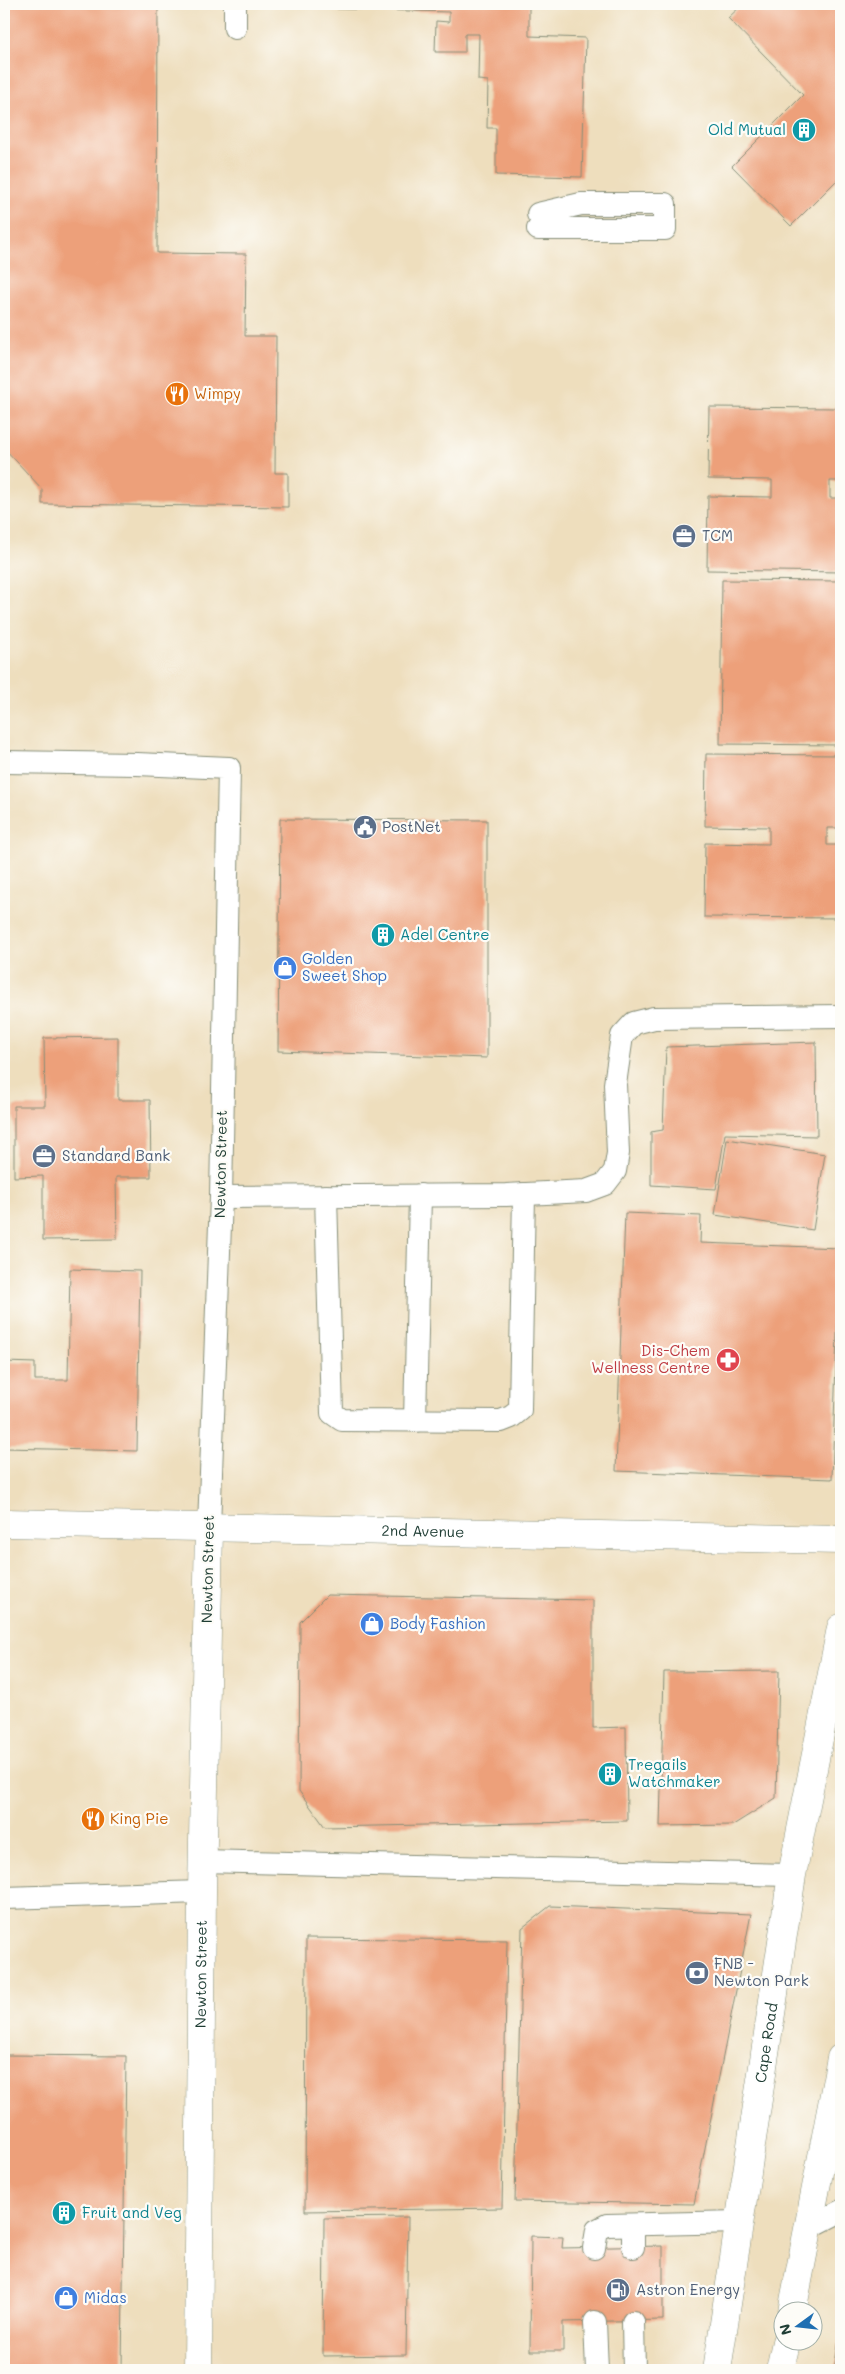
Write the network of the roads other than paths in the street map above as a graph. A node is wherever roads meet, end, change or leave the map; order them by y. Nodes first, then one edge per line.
1 (236, 4) edge
2 (235, 28) dead end
3 (4, 762) edge
4 (841, 1016) edge
5 (524, 1194) junction
6 (420, 1195) junction
7 (326, 1196) junction
8 (221, 1197) junction
9 (415, 1421) junction
10 (4, 1524) edge
11 (209, 1528) junction
12 (841, 1540) edge
13 (841, 1628) edge
14 (203, 1862) junction
15 (792, 1875) junction
16 (202, 1892) junction
17 (4, 1898) edge
18 (841, 2058) edge
19 (841, 2211) edge
20 (739, 2222) junction
21 (633, 2225) junction
22 (808, 2228) junction
23 (633, 2247) dead end
24 (594, 2248) dead end
25 (794, 2302) edge
26 (596, 2322) dead end
27 (633, 2322) dead end
28 (784, 2352) edge
29 (198, 2370) edge
30 (597, 2370) edge
31 (634, 2370) edge
32 (717, 2370) edge
33 (780, 2370) edge

1 - 2 lane
3 - 8 lane, Newton Street
4 - 5 lane
5 - 6 lane
5 - 9 lane
6 - 7 lane
6 - 9 lane
7 - 8 lane
7 - 9 lane
8 - 11 lane, Newton Street
10 - 11 street, 2nd Avenue
11 - 12 street, 2nd Avenue
11 - 14 street, Newton Street
13 - 15 street, Cape Road
14 - 15 lane
14 - 16 street, Newton Street
15 - 20 street, Cape Road
16 - 17 lane
16 - 29 street, Newton Street
18 - 22 street
19 - 22 lane
20 - 21 lane
20 - 32 street, Cape Road
21 - 23 lane
21 - 24 lane
22 - 25 street
26 - 30 lane
27 - 31 lane
28 - 33 street

